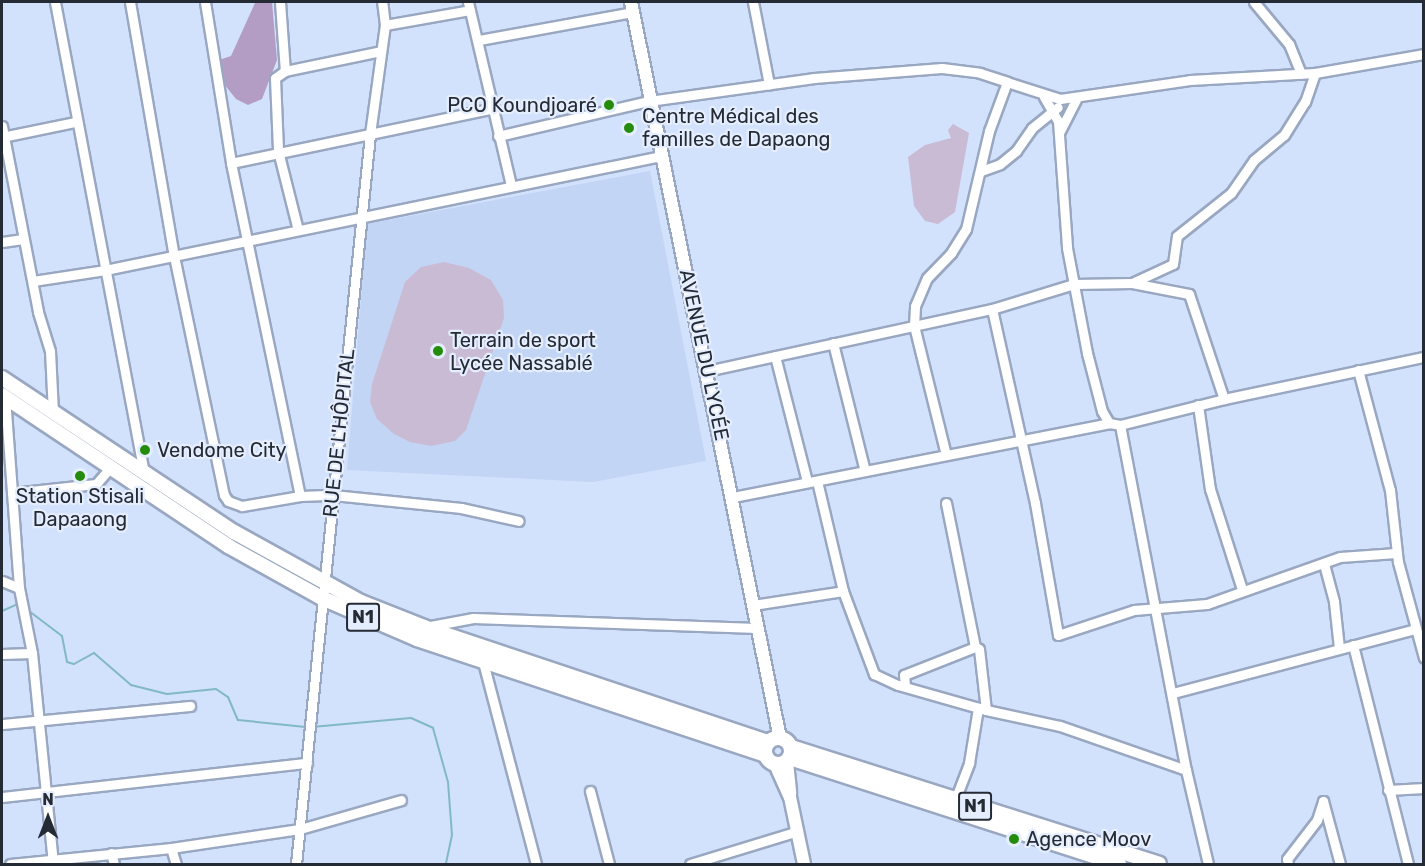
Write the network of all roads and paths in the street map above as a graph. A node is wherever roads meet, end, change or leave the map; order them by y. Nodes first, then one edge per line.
1 (55, 2) edge
2 (130, 2) edge
3 (205, 2) edge
4 (280, 2) edge
5 (382, 2) edge
6 (753, 2) edge
7 (1254, 2) edge
8 (469, 6) edge
9 (632, 7) edge
10 (385, 25) junction
11 (479, 40) junction
12 (381, 51) junction
13 (1424, 54) edge
14 (285, 71) junction
15 (1315, 73) junction
16 (1301, 74) junction
17 (1007, 82) junction
18 (769, 84) junction
19 (1044, 97) junction
20 (1072, 98) junction
21 (649, 101) junction
22 (494, 108) junction
23 (1054, 110) junction
24 (75, 122) junction
25 (2, 126) edge
26 (1059, 133) junction
27 (370, 134) junction
28 (498, 136) junction
29 (2, 137) edge
30 (278, 151) junction
31 (661, 156) junction
32 (231, 163) junction
33 (981, 171) junction
34 (511, 186) junction
35 (361, 219) junction
36 (298, 230) junction
37 (23, 239) junction
38 (246, 239) junction
39 (2, 242) edge
40 (174, 256) junction
41 (105, 270) junction
42 (33, 281) junction
43 (1132, 283) junction
44 (1074, 284) junction
45 (992, 309) junction
46 (915, 326) junction
47 (833, 344) junction
48 (775, 356) junction
49 (1424, 357) edge
50 (1358, 370) junction
51 (707, 371) junction
52 (2, 378) edge
53 (3, 396) edge
54 (1224, 399) junction
55 (1198, 405) junction
56 (53, 414) junction
57 (1109, 423) junction
58 (1120, 425) junction
59 (1022, 443) junction
60 (946, 455) junction
61 (109, 469) junction
62 (865, 471) junction
63 (145, 477) junction
64 (812, 481) junction
65 (12, 494) junction
66 (333, 495) junction
67 (300, 496) junction
68 (733, 497) junction
69 (946, 502) dead end
70 (519, 521) dead end
71 (1396, 553) dead end
72 (1324, 564) junction
73 (2, 581) edge
74 (324, 583) junction
75 (19, 588) junction
76 (1242, 589) junction
77 (843, 591) junction
78 (322, 598) junction
79 (753, 605) junction
80 (1157, 608) junction
81 (424, 627) junction
82 (757, 628) junction
83 (1415, 629) junction
84 (1353, 645) junction
85 (975, 646) junction
86 (1339, 648) junction
87 (32, 653) junction
88 (2, 654) edge
89 (1424, 658) edge
90 (483, 662) junction
91 (905, 686) junction
92 (1173, 693) junction
93 (190, 706) dead end
94 (982, 709) junction
95 (38, 720) junction
96 (2, 724) edge
97 (778, 751) junction
98 (307, 763) junction
99 (1186, 770) junction
100 (1424, 788) edge
101 (46, 790) junction
102 (590, 790) dead end
103 (1388, 790) junction
104 (2, 797) edge
105 (401, 800) dead end
106 (955, 800) junction
107 (986, 815) junction
108 (300, 829) junction
109 (798, 831) junction
110 (171, 848) junction
111 (111, 853) junction
112 (53, 861) edge
113 (10, 864) edge
114 (114, 864) edge
115 (176, 864) edge
116 (296, 864) edge
117 (536, 864) edge
118 (609, 864) edge
119 (690, 864) edge
120 (804, 864) edge
121 (1114, 864) edge
122 (1159, 864) edge
123 (1208, 864) edge
124 (1288, 864) edge
125 (1340, 864) edge
126 (1408, 864) edge

1 - 24 street
2 - 40 street
3 - 32 street
4 - 14 street
5 - 10 street, RUE DE L'HÔPITAL
6 - 18 street
7 - 16 street
8 - 10 street
8 - 11 street
9 - 11 street
9 - 21 main road, AVENUE DU LYCÉE
10 - 12 street, RUE DE L'HÔPITAL
11 - 22 street
12 - 14 street
12 - 27 street, RUE DE L'HÔPITAL
13 - 15 street
14 - 30 street
15 - 16 street
15 - 43 street
16 - 20 street
17 - 18 street
17 - 19 street
17 - 33 street
18 - 21 street
19 - 20 street
19 - 23 street
20 - 23 street
20 - 26 street
21 - 28 street
21 - 31 main road, AVENUE DU LYCÉE
22 - 27 street
22 - 28 street
23 - 26 street
23 - 33 street
24 - 29 street
24 - 41 street
25 - 29 street
26 - 44 street
27 - 30 street
27 - 35 street, RUE DE L'HÔPITAL
28 - 34 street
29 - 37 street
30 - 32 street
30 - 36 street
31 - 34 street
31 - 51 main road, AVENUE DU LYCÉE
32 - 38 street
33 - 46 street
34 - 35 street
35 - 36 street
35 - 66 street, RUE DE L'HÔPITAL
36 - 38 street
37 - 39 street
37 - 42 street
38 - 40 street
38 - 67 street
40 - 41 street
40 - 67 street
41 - 42 street
41 - 63 street
42 - 56 street
43 - 44 street
43 - 54 street
44 - 45 street
44 - 57 street
45 - 46 street
45 - 59 street
46 - 47 street
46 - 60 street
47 - 48 street
47 - 62 street
48 - 51 street
48 - 64 street
49 - 50 street
50 - 54 street
50 - 83 street
51 - 68 main road, AVENUE DU LYCÉE
52 - 56 highway, N1
53 - 61 highway, N1
53 - 65 street
54 - 55 street
55 - 58 street
55 - 76 street
56 - 63 highway, N1
57 - 58 street
57 - 59 street
58 - 80 street
59 - 60 street
59 - 80 street
60 - 62 street
61 - 65 street
61 - 78 highway, N1
62 - 64 street
63 - 74 highway, N1
64 - 68 street
64 - 77 street
65 - 75 street
66 - 67 street
66 - 70 street
66 - 74 street, RUE DE L'HÔPITAL
68 - 79 main road, AVENUE DU LYCÉE
69 - 85 street
71 - 72 street
72 - 76 street
72 - 86 street
73 - 75 street
74 - 78 street, RUE DE L'HÔPITAL
74 - 81 highway, N1
75 - 87 street
76 - 80 street
77 - 79 street
77 - 91 street
78 - 90 highway, N1
78 - 98 street, RUE DE L'HÔPITAL
79 - 82 main road, AVENUE DU LYCÉE
80 - 92 street
81 - 82 street
81 - 97 highway, N1
82 - 97 main road, AVENUE DU LYCÉE
83 - 84 street
83 - 89 street
84 - 86 street
84 - 103 street
85 - 91 street
85 - 94 street
86 - 92 street
87 - 88 street
87 - 95 street
90 - 97 highway, N1
90 - 117 street
91 - 94 street
92 - 99 street
93 - 95 street
94 - 99 street
94 - 106 street
95 - 96 street
95 - 101 street
97 - 106 highway, N1
97 - 107 highway, N1
97 - 109 main road, AVENUE DU LYCÉE
98 - 101 street
98 - 108 street, RUE DE L'HÔPITAL
99 - 123 street
100 - 103 street
101 - 104 street
101 - 112 street
102 - 118 street
103 - 126 street
105 - 108 street
106 - 107 highway, N1
107 - 121 highway, N1
107 - 122 highway, N1
108 - 110 street
108 - 116 street, RUE DE L'HÔPITAL
109 - 119 street
109 - 120 main road, AVENUE DU LYCÉE
110 - 111 street
110 - 115 street
111 - 112 street
111 - 114 street
112 - 113 street
124 - 125 street

